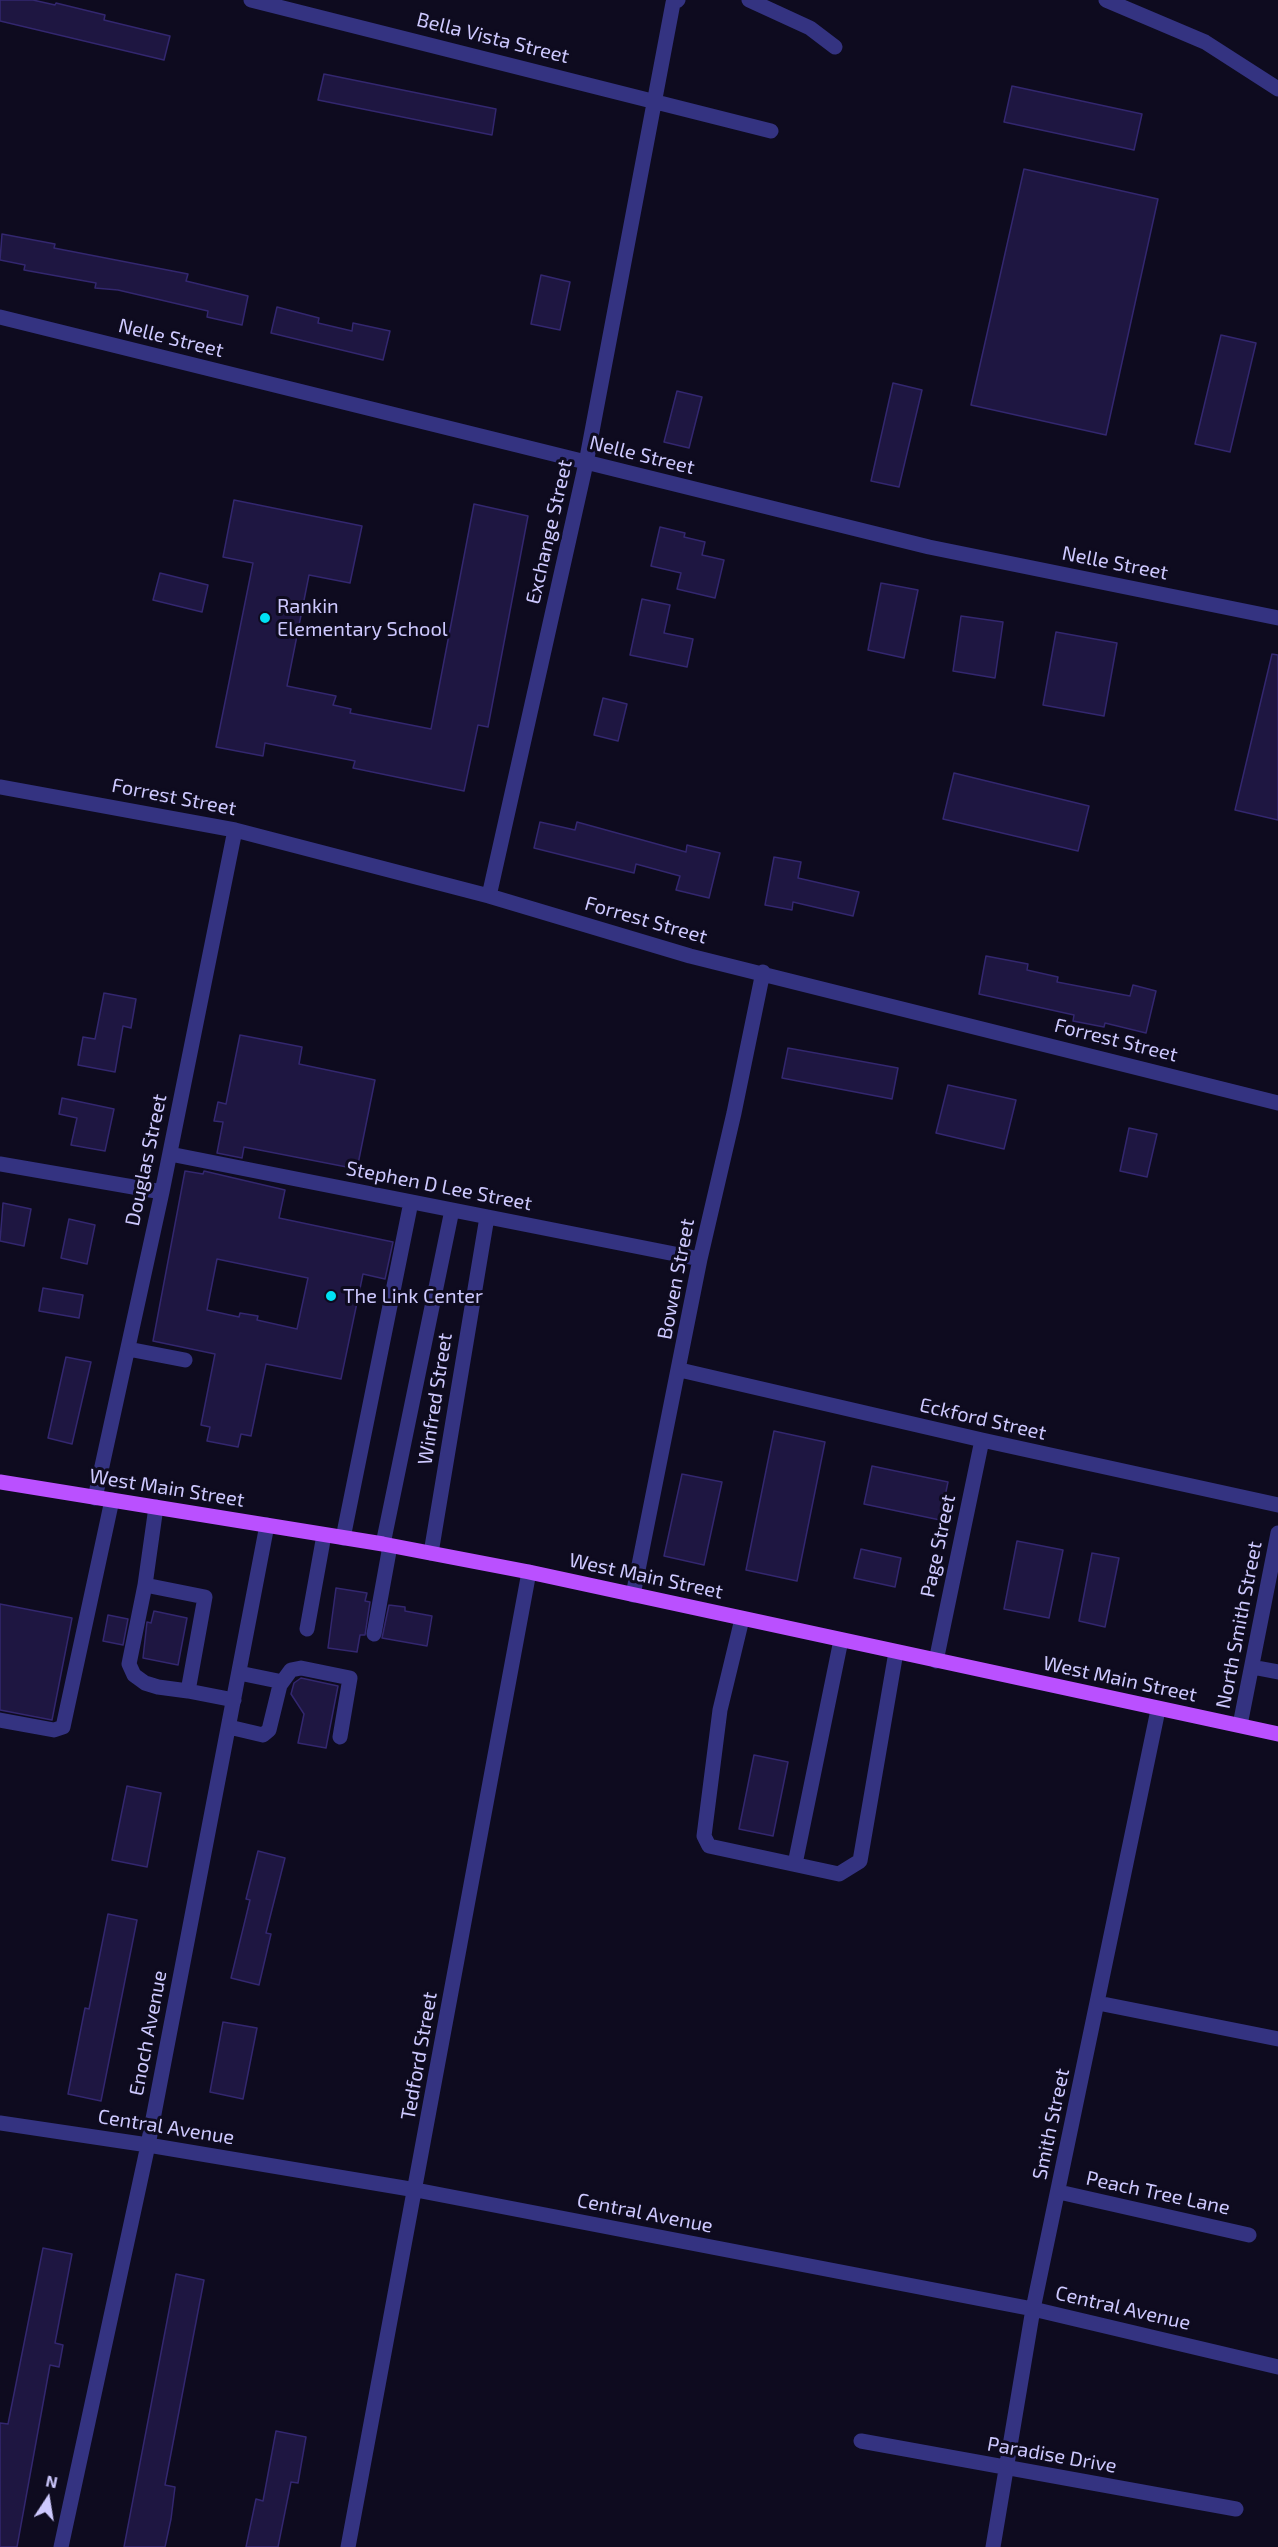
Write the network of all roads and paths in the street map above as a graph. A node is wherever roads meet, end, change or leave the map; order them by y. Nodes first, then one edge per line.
1 (251, 0) edge
2 (678, 0) edge
3 (749, 0) edge
4 (1106, 0) edge
5 (834, 47) dead end
6 (1278, 89) edge
7 (654, 100) junction
8 (771, 131) dead end
9 (0, 317) edge
10 (586, 463) junction
11 (1278, 618) edge
12 (0, 787) edge
13 (235, 830) junction
14 (489, 896) junction
15 (763, 972) junction
16 (1278, 1103) edge
17 (170, 1154) junction
18 (0, 1164) edge
19 (162, 1192) junction
20 (411, 1202) junction
21 (452, 1210) junction
22 (487, 1217) junction
23 (700, 1259) junction
24 (128, 1349) junction
25 (185, 1360) dead end
26 (680, 1370) junction
27 (982, 1440) junction
28 (0, 1482) edge
29 (95, 1498) junction
30 (112, 1500) junction
31 (1278, 1505) edge
32 (156, 1507) junction
33 (267, 1525) junction
34 (1278, 1533) edge
35 (324, 1535) junction
36 (343, 1538) junction
37 (386, 1545) junction
38 (431, 1553) junction
39 (529, 1572) junction
40 (145, 1585) junction
41 (633, 1595) junction
42 (742, 1619) junction
43 (307, 1629) dead end
44 (374, 1634) dead end
45 (841, 1640) junction
46 (896, 1652) junction
47 (936, 1661) junction
48 (1252, 1667) junction
49 (1278, 1672) edge
50 (239, 1673) junction
51 (280, 1686) junction
52 (188, 1690) junction
53 (234, 1700) junction
54 (1158, 1710) junction
55 (0, 1720) edge
56 (1240, 1725) junction
57 (228, 1727) junction
58 (1278, 1734) edge
59 (340, 1737) dead end
60 (795, 1864) junction
61 (1098, 2003) junction
62 (1278, 2039) edge
63 (0, 2123) edge
64 (148, 2145) junction
65 (416, 2190) junction
66 (1059, 2192) junction
67 (1249, 2235) dead end
68 (1033, 2309) junction
69 (1278, 2367) edge
70 (861, 2441) dead end
71 (1007, 2469) junction
72 (1236, 2509) dead end
73 (61, 2547) edge
74 (348, 2547) edge
75 (993, 2547) edge

1 - 7 street, Bella Vista Street
2 - 7 street, Exchange Street
3 - 5 street
4 - 6 street
7 - 8 street, Bella Vista Street
7 - 10 street, Exchange Street
9 - 10 street, Nelle Street
10 - 11 street, Nelle Street
10 - 14 street, Exchange Street
12 - 13 street, Forrest Street
13 - 14 street, Forrest Street
13 - 17 street, Douglas Street
14 - 15 street, Forrest Street
15 - 16 street, Forrest Street
15 - 23 street, Bowen Street
17 - 19 street, Douglas Street
17 - 20 street, Stephen D Lee Street
18 - 19 street
19 - 24 street, Douglas Street
20 - 21 street, Stephen D Lee Street
20 - 36 street
21 - 22 street, Stephen D Lee Street
21 - 37 street
22 - 23 street, Stephen D Lee Street
22 - 38 street, Winfred Street
23 - 26 street, Bowen Street
24 - 25 street
24 - 29 street, Douglas Street
26 - 27 street, Eckford Street
26 - 41 street, Bowen Street
27 - 31 street, Eckford Street
27 - 47 street, Page Street
28 - 29 main road, West Main Street
29 - 30 main road, West Main Street
30 - 32 main road, West Main Street
30 - 55 street
32 - 33 main road, West Main Street
32 - 40 street
33 - 35 main road, West Main Street
33 - 50 street, Enoch Avenue
34 - 48 street, North Smith Street
35 - 36 main road, West Main Street
35 - 43 street
36 - 37 main road, West Main Street
37 - 38 main road, West Main Street
37 - 44 street
38 - 39 main road, West Main Street
39 - 41 main road, West Main Street
39 - 65 street, Tedford Street
40 - 52 street
40 - 52 street
41 - 42 main road, West Main Street
42 - 45 main road, West Main Street
42 - 60 street
45 - 46 main road, West Main Street
45 - 60 street
46 - 47 main road, West Main Street
46 - 60 street
47 - 54 main road, West Main Street
48 - 49 street
48 - 56 street, North Smith Street
50 - 51 street
50 - 53 street, Enoch Avenue
51 - 57 street
51 - 59 street
52 - 53 street
53 - 57 street, Enoch Avenue
54 - 56 main road, West Main Street
54 - 61 street, Smith Street
56 - 58 main road, West Main Street
57 - 64 street, Enoch Avenue
61 - 62 street
61 - 66 street, Smith Street
63 - 64 street, Central Avenue
64 - 65 street, Central Avenue
64 - 73 street, Enoch Avenue
65 - 68 street, Central Avenue
65 - 74 street, Tedford Street
66 - 67 street, Peach Tree Lane
66 - 68 street, Smith Street
68 - 69 street, Central Avenue
68 - 71 street, Smith Street
70 - 71 street, Paradise Drive
71 - 72 street, Paradise Drive
71 - 75 street, Smith Street

